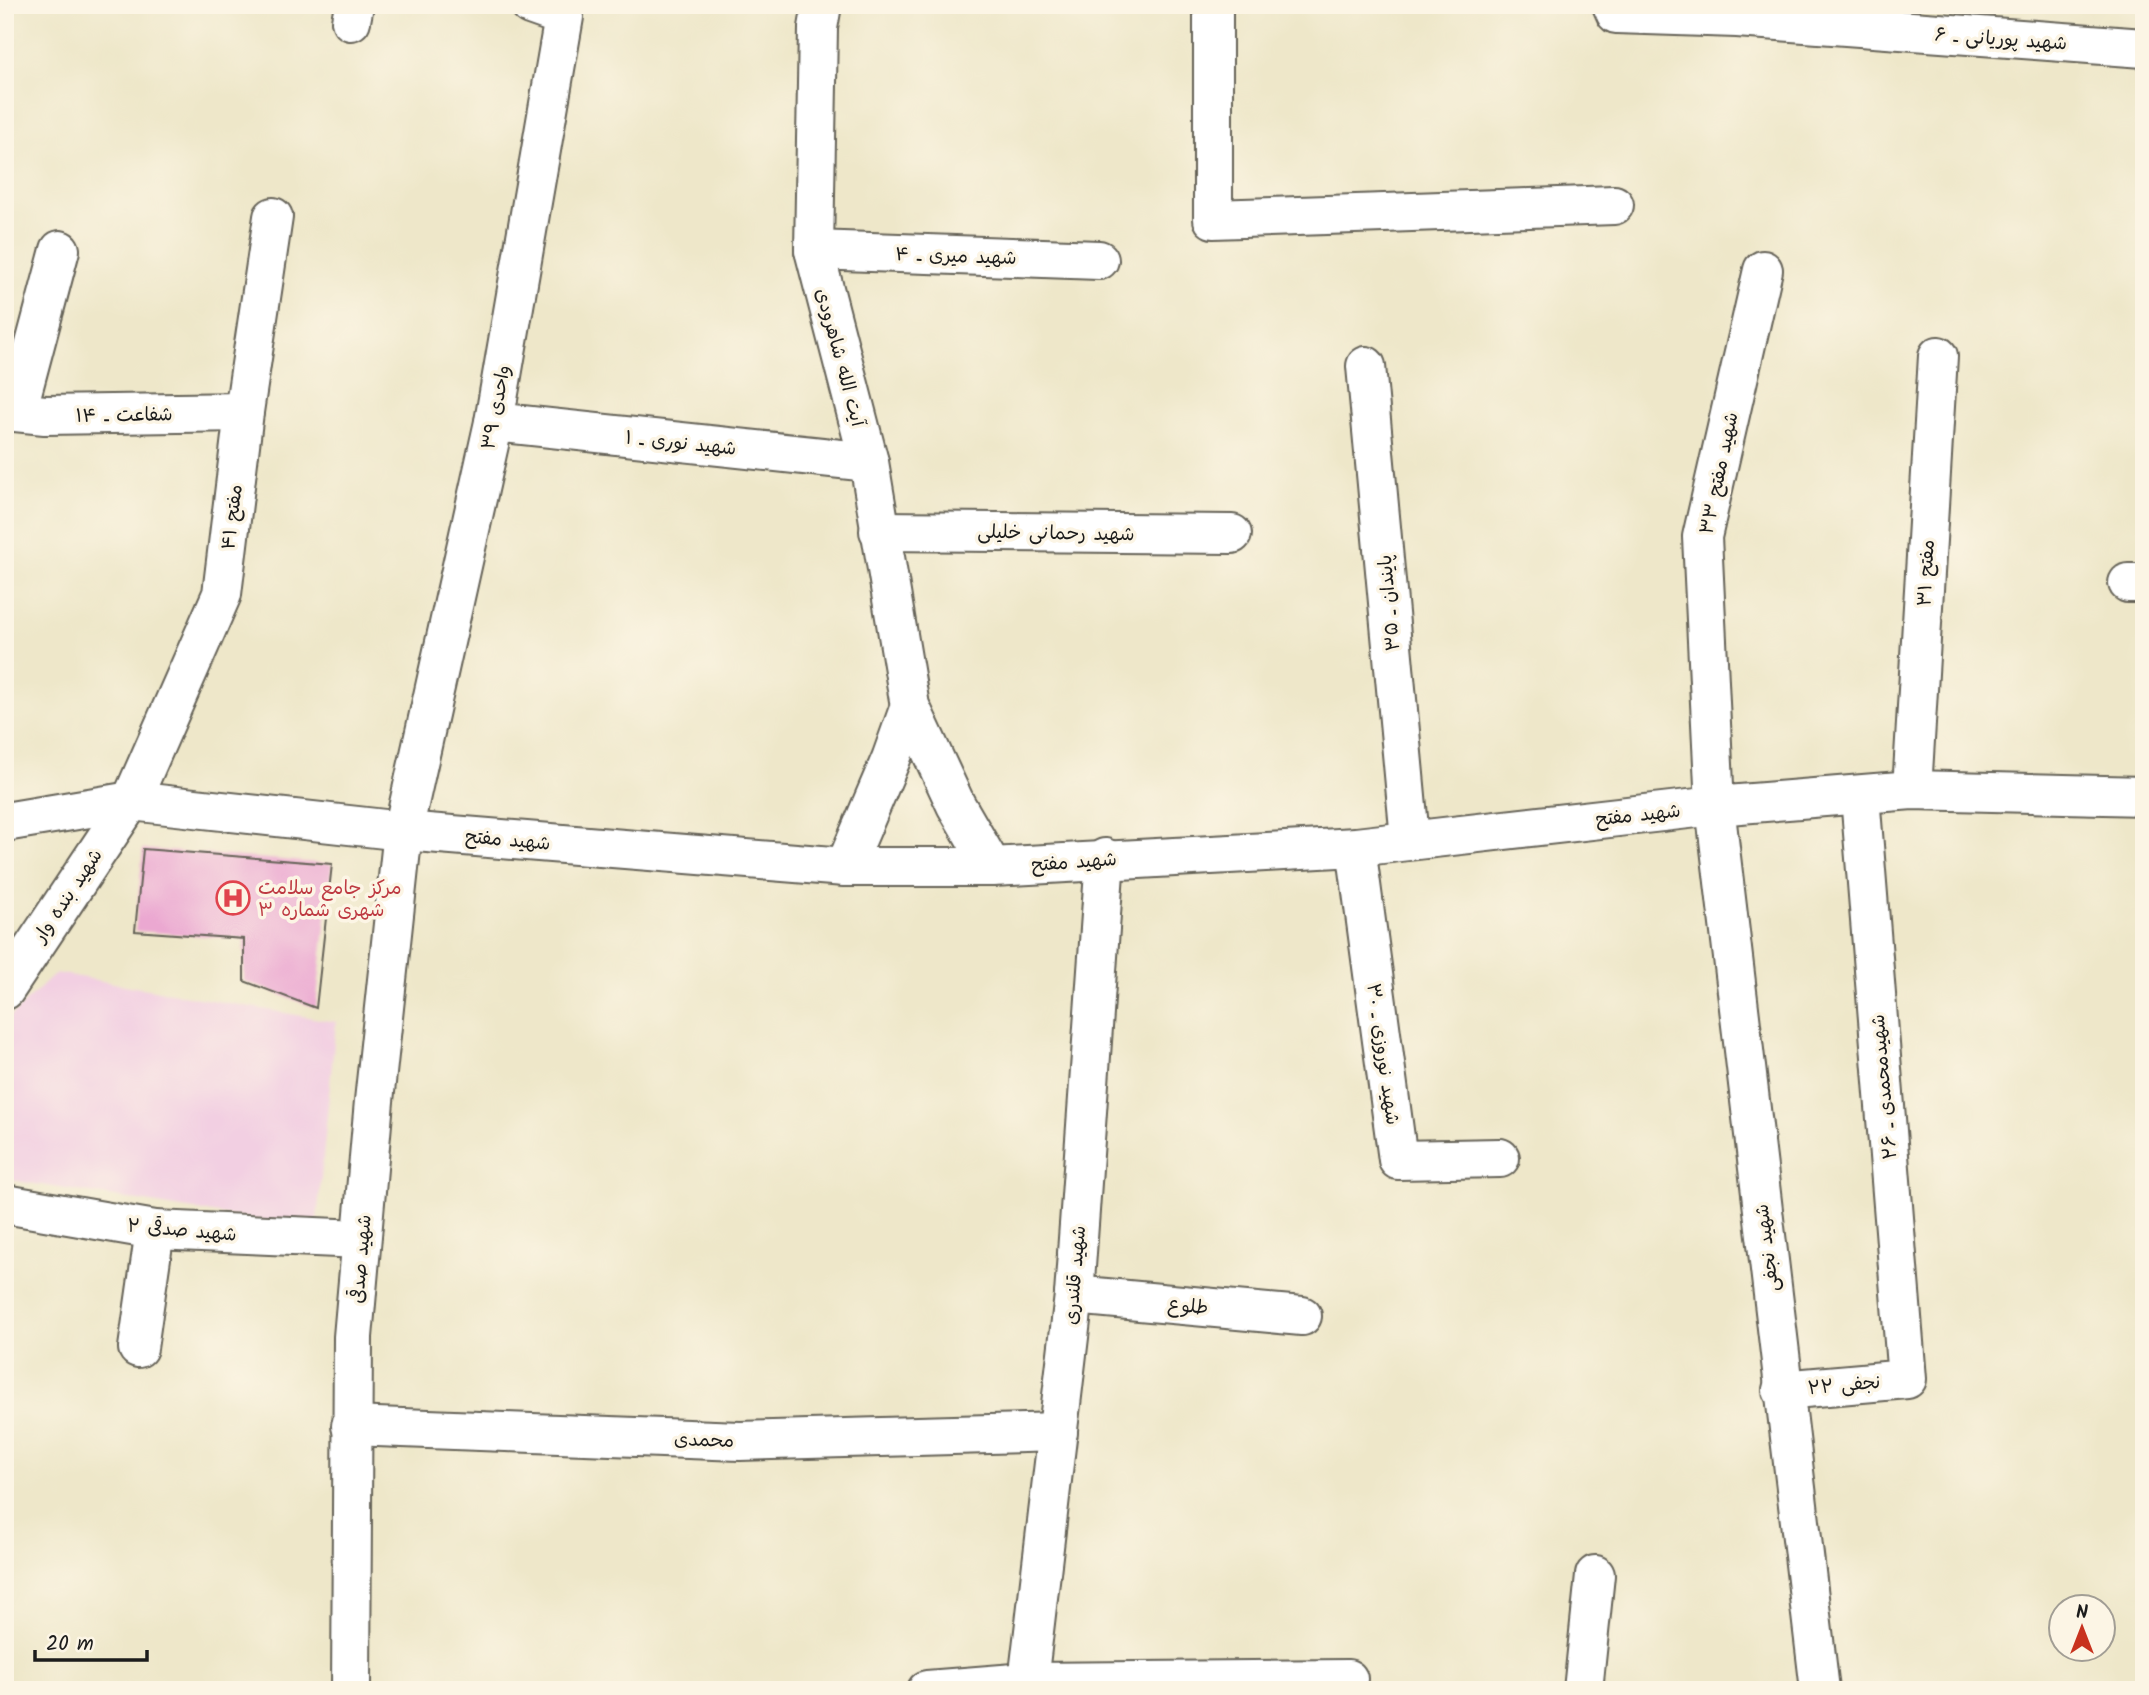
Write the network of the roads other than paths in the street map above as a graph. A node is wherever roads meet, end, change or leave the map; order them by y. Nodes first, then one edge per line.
1 (530, 5) edge
2 (822, 5) edge
3 (1213, 5) edge
4 (1612, 5) edge
5 (2144, 48) edge
6 (1614, 205) dead end
7 (273, 217) dead end
8 (60, 250) dead end
9 (814, 250) junction
10 (1098, 260) dead end
11 (1763, 270) dead end
12 (1938, 356) dead end
13 (1366, 366) dead end
14 (11, 412) edge
15 (244, 412) junction
16 (494, 422) junction
17 (869, 462) junction
18 (879, 531) junction
19 (1232, 534) dead end
20 (910, 706) junction
21 (1912, 790) junction
22 (1860, 796) junction
23 (2144, 796) edge
24 (131, 801) junction
25 (1715, 806) junction
26 (5, 822) edge
27 (403, 831) junction
28 (1409, 839) junction
29 (1356, 847) junction
30 (1105, 859) junction
31 (845, 867) junction
32 (992, 867) junction
33 (5, 990) edge
34 (1500, 1158) dead end
35 (5, 1204) edge
36 (155, 1230) junction
37 (361, 1239) junction
38 (1074, 1295) junction
39 (1302, 1316) dead end
40 (138, 1348) dead end
41 (1907, 1378) joint
42 (1782, 1390) junction
43 (351, 1426) junction
44 (1058, 1433) junction
45 (1595, 1575) dead end
46 (1348, 1679) dead end
47 (1028, 1686) edge
48 (351, 1690) edge
49 (927, 1690) edge
50 (1583, 1690) edge
51 (1820, 1690) edge

1 - 16 street, واحدی ۳۹
2 - 9 street, آیت الله شاهرودی
3 - 6 street
4 - 5 street, شهید پوریانی ـ ۶
7 - 15 street, مفتح ۴۱
8 - 14 street
9 - 10 street, شهید میری ـ ۴
9 - 17 street, آیت الله شاهرودی
11 - 25 street, شهید مفتح ۳۳
12 - 21 street, مفتح ۳۱
13 - 28 street, پایندان ـ ۳۵
14 - 15 street, شفاعت ـ ۱۴
15 - 24 street, مفتح ۴۱
16 - 17 street, شهید نوری ـ ۱
16 - 27 street, واحدی ۳۹
17 - 18 street, آیت الله شاهرودی
18 - 19 street, شهید رحمانی خلیلی
18 - 20 street, آیت الله شاهرودی
20 - 31 street
20 - 32 street
21 - 22 street, شهید مفتح
21 - 23 street, شهید مفتح
22 - 25 street, شهید مفتح
22 - 41 street, شهیدمحمدی ـ ۲۶
24 - 26 street, شهید مفتح
24 - 27 street, شهید مفتح
24 - 33 street, شهید بنده وار
25 - 28 street, شهید مفتح
25 - 42 street, شهید نجفی
27 - 31 street, شهید مفتح
27 - 37 street, شهید صدقی
28 - 29 street, شهید مفتح
29 - 30 street, شهید مفتح
29 - 34 street, شهید نوروزی ـ ۳۰
30 - 32 street, شهید مفتح
30 - 38 street, شهید قلندری
31 - 32 street, شهید مفتح
35 - 36 street, شهید صدقی ۲
36 - 37 street, شهید صدقی ۲
36 - 40 street
37 - 43 street, شهید صدقی
38 - 39 street, طلوع
38 - 44 street, شهید قلندری
41 - 42 street, نجفی ۲۲
42 - 51 street, شهید نجفی
43 - 44 street, محمدی
43 - 48 street, شهید صدقی
44 - 47 street, شهید قلندری
45 - 50 street
46 - 47 street
47 - 49 street

